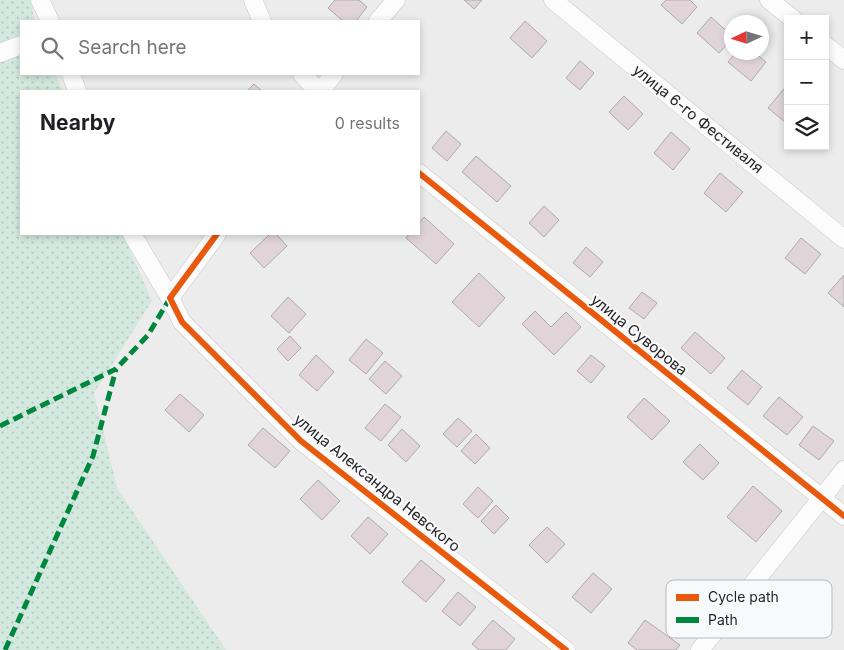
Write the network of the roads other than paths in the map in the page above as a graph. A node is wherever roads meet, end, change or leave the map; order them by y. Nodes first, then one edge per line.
1 (40, 0) edge
2 (253, 0) edge
3 (396, 0) edge
4 (552, 0) edge
5 (769, 0) edge
6 (787, 15) edge
7 (50, 20) edge
8 (262, 20) edge
9 (379, 20) edge
10 (20, 45) edge
11 (829, 48) edge
12 (0, 53) edge
13 (844, 60) edge
14 (71, 75) edge
15 (303, 75) edge
16 (333, 75) edge
17 (77, 90) edge
18 (318, 90) edge
19 (320, 90) edge
20 (420, 174) edge
21 (133, 235) edge
22 (216, 235) edge
23 (844, 239) edge
24 (170, 298) junction
25 (844, 470) edge
26 (821, 499) junction
27 (844, 516) edge
28 (756, 580) edge
29 (710, 638) edge
30 (566, 650) edge
31 (700, 650) edge

1 - 7 street
2 - 8 street
3 - 9 street
4 - 23 street, улица 6-го Фестиваля
5 - 6 street
10 - 12 street
11 - 13 street
14 - 17 street
15 - 18 street
16 - 19 street
20 - 26 street, улица Суворова
21 - 24 street
22 - 24 street
24 - 30 street, улица Александра Невского
25 - 26 street
26 - 27 street, улица Суворова
26 - 28 street
29 - 31 street

